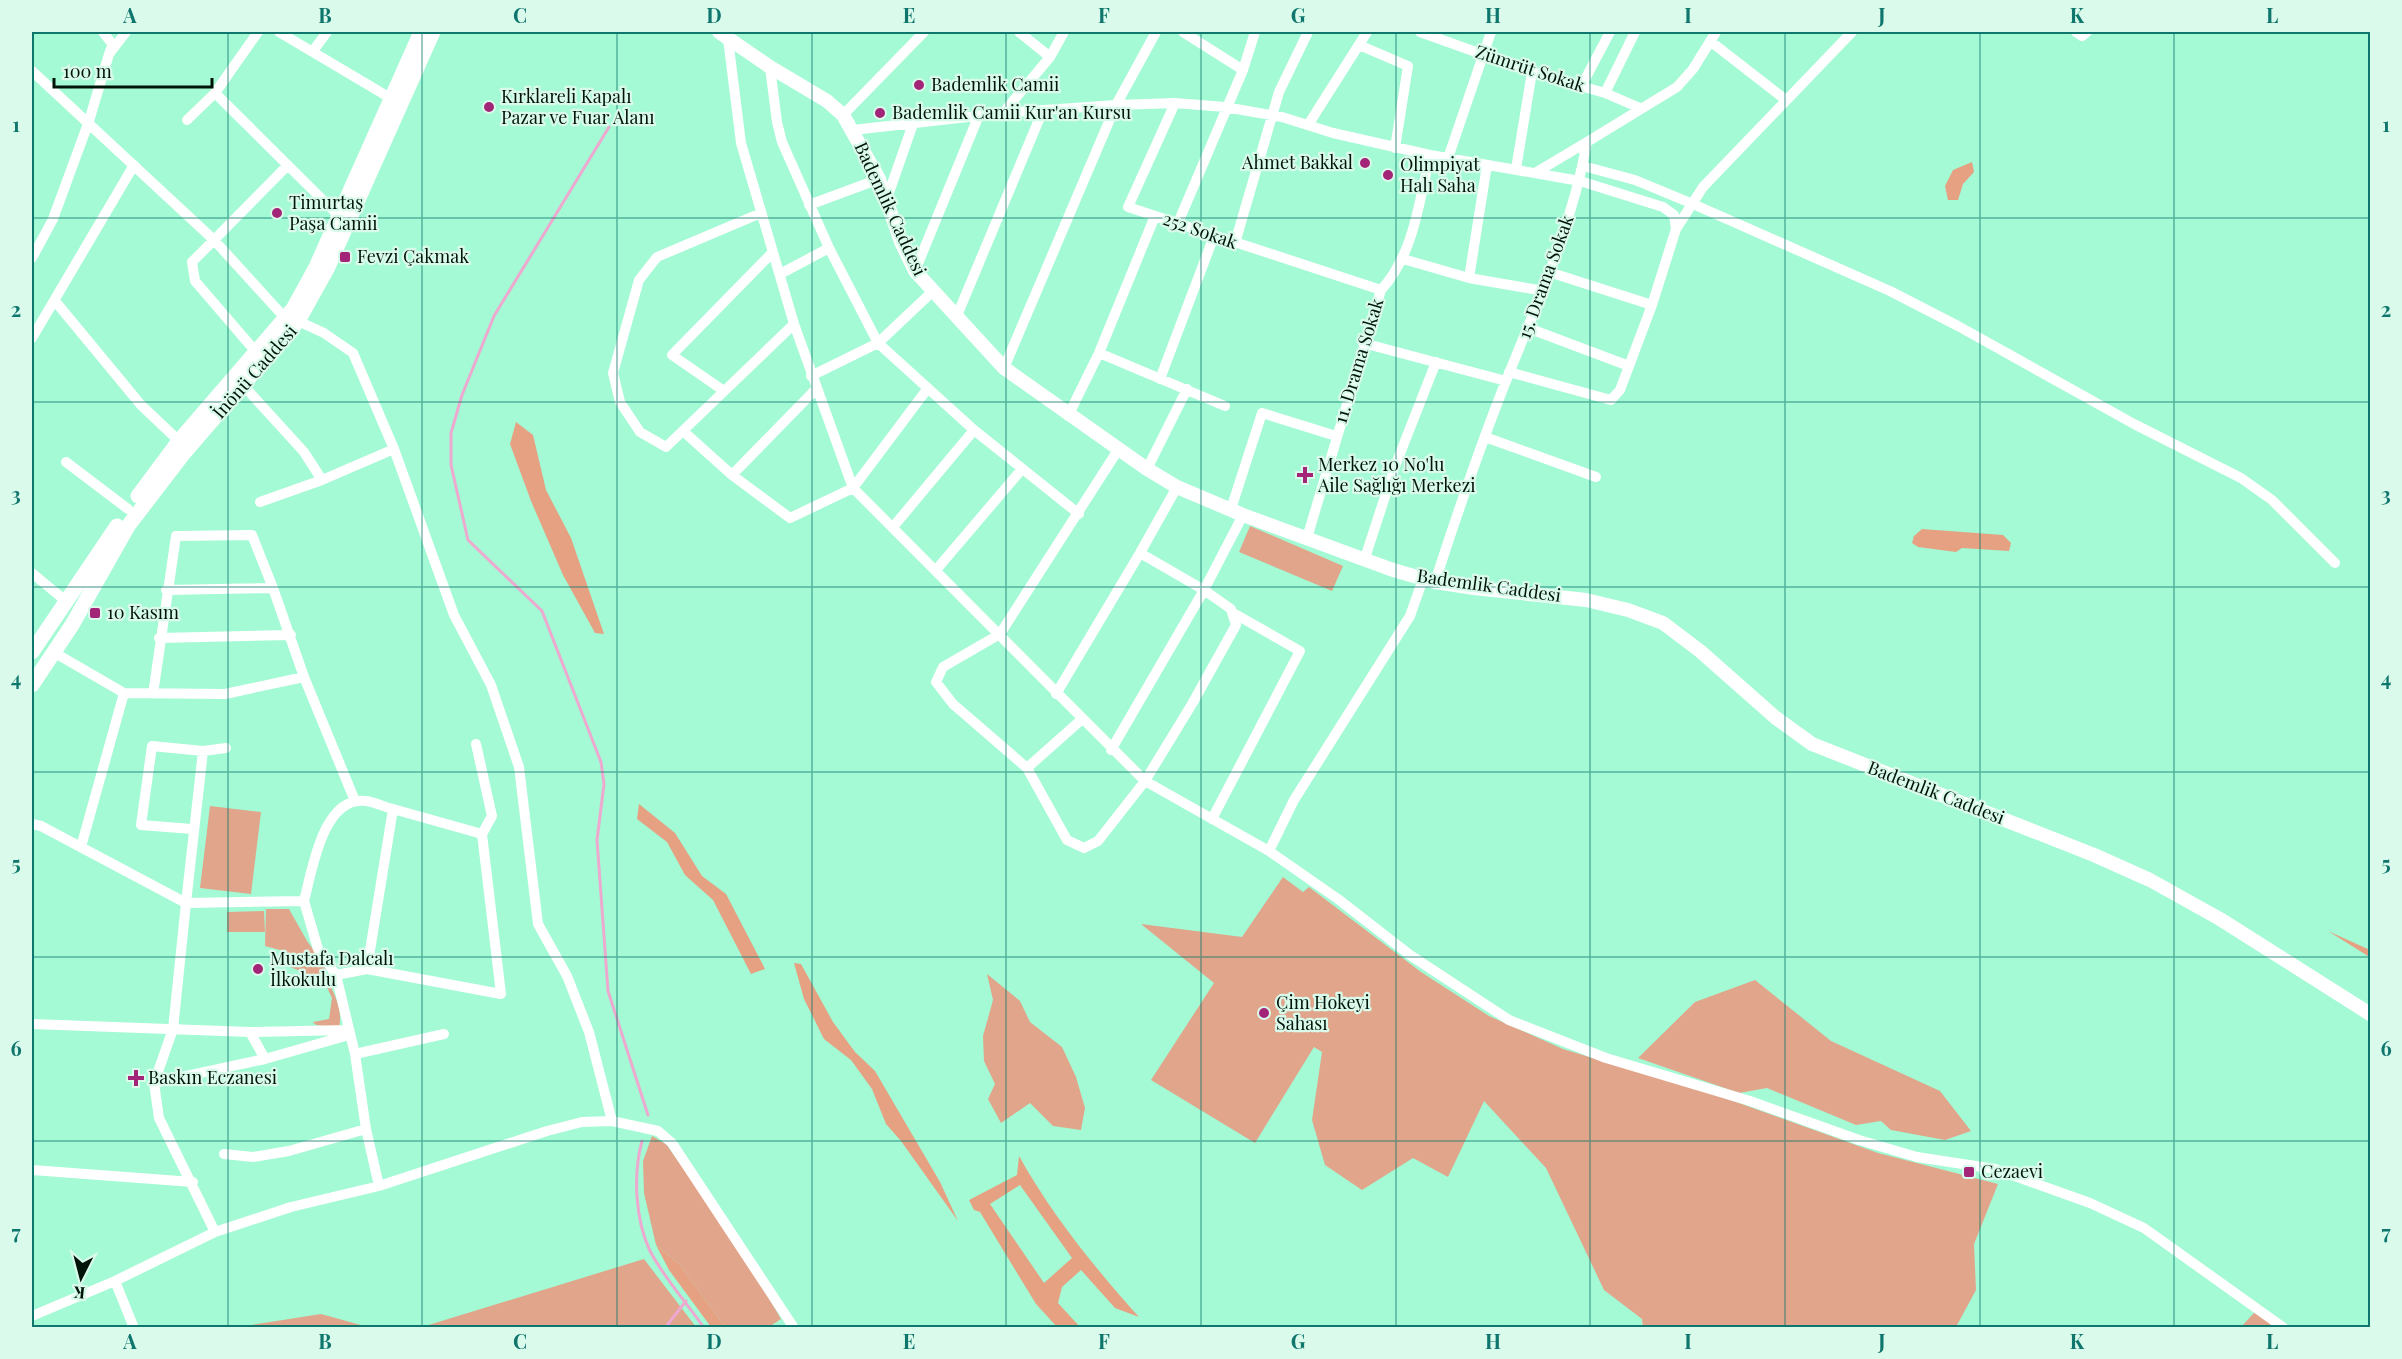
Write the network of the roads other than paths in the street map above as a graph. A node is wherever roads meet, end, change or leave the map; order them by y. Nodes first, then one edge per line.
1 (103, 32) edge
2 (126, 32) edge
3 (258, 32) edge
4 (279, 32) edge
5 (327, 32) edge
6 (421, 32) edge
7 (433, 32) edge
8 (924, 32) edge
9 (1019, 32) edge
10 (1065, 32) edge
11 (1156, 32) edge
12 (1182, 32) edge
13 (1255, 32) edge
14 (1308, 32) edge
15 (1367, 32) edge
16 (1420, 32) edge
17 (1491, 32) edge
18 (1610, 32) edge
19 (1635, 32) edge
20 (1852, 32) edge
21 (2076, 32) edge
22 (2087, 32) edge
23 (724, 35) edge
24 (1199, 35) edge
25 (1713, 36) edge
26 (1359, 45) junction
27 (313, 51) junction
28 (109, 54) junction
29 (1483, 55) junction
30 (1050, 57) junction
31 (770, 68) junction
32 (32, 70) edge
33 (1243, 70) junction
34 (1532, 72) junction
35 (1582, 85) junction
36 (215, 93) junction
37 (1605, 93) junction
38 (392, 99) junction
39 (1786, 100) junction
40 (1175, 103) junction
41 (1116, 105) junction
42 (1225, 107) junction
43 (1640, 108) junction
44 (1043, 110) junction
45 (1003, 112) junction
46 (843, 115) junction
47 (979, 115) junction
48 (1272, 116) junction
49 (187, 120) dead end
50 (89, 121) junction
51 (913, 124) junction
52 (1308, 125) junction
53 (853, 130) junction
54 (1587, 142) junction
55 (1395, 147) junction
56 (1430, 155) junction
57 (1448, 158) junction
58 (134, 165) junction
59 (1486, 165) junction
60 (287, 166) junction
61 (1583, 166) junction
62 (1516, 170) junction
63 (1535, 173) junction
64 (879, 179) junction
65 (1580, 181) junction
66 (886, 201) junction
67 (1693, 204) junction
68 (809, 205) junction
69 (761, 213) junction
70 (338, 215) junction
71 (1155, 216) junction
72 (1178, 223) junction
73 (1676, 229) junction
74 (1214, 236) junction
75 (214, 240) junction
76 (1235, 243) junction
77 (829, 248) junction
78 (773, 252) junction
79 (32, 258) edge
80 (1402, 259) junction
81 (915, 271) junction
82 (1552, 273) junction
83 (780, 274) junction
84 (1468, 278) junction
85 (1381, 290) junction
86 (1544, 291) junction
87 (932, 292) junction
88 (55, 301) junction
89 (1652, 305) junction
90 (956, 318) junction
91 (292, 320) junction
92 (794, 324) junction
93 (1528, 328) junction
94 (32, 338) edge
95 (878, 343) junction
96 (1363, 343) junction
97 (256, 352) junction
98 (1099, 353) junction
99 (1436, 362) junction
100 (1629, 366) junction
101 (1004, 368) junction
102 (811, 376) junction
103 (1508, 377) junction
104 (1160, 379) junction
105 (242, 384) junction
106 (928, 388) junction
107 (816, 389) junction
108 (1187, 389) junction
109 (724, 391) junction
110 (1225, 406) dead end
111 (1068, 416) junction
112 (974, 430) junction
113 (683, 431) junction
114 (1336, 436) junction
115 (1485, 438) junction
116 (179, 441) junction
117 (394, 449) junction
118 (1118, 450) junction
119 (66, 462) dead end
120 (1022, 469) junction
121 (1147, 470) junction
122 (732, 475) junction
123 (1596, 477) dead end
124 (322, 480) junction
125 (1177, 487) junction
126 (853, 488) junction
127 (260, 502) dead end
128 (128, 509) junction
129 (1237, 512) junction
130 (1079, 514) junction
131 (893, 527) junction
132 (1307, 538) junction
133 (1140, 554) junction
134 (1364, 561) junction
135 (2335, 563) dead end
136 (936, 570) junction
137 (32, 573) edge
138 (1429, 580) junction
139 (273, 588) junction
140 (166, 590) junction
141 (1204, 590) junction
142 (67, 602) junction
143 (1235, 614) junction
144 (1000, 634) junction
145 (291, 635) junction
146 (159, 638) junction
147 (32, 652) edge
148 (55, 653) junction
149 (304, 677) junction
150 (32, 686) edge
151 (124, 693) junction
152 (153, 694) junction
153 (1056, 694) junction
154 (1081, 720) junction
155 (476, 744) dead end
156 (226, 748) dead end
157 (1111, 750) junction
158 (202, 751) junction
159 (1027, 768) junction
160 (1145, 781) junction
161 (355, 801) junction
162 (393, 809) junction
163 (1212, 819) junction
164 (32, 824) edge
165 (192, 829) junction
166 (482, 834) junction
167 (81, 847) junction
168 (1269, 851) junction
169 (304, 901) junction
170 (186, 903) junction
171 (367, 969) junction
172 (336, 975) junction
173 (2370, 1014) edge
174 (32, 1024) edge
175 (173, 1029) junction
176 (250, 1032) junction
177 (348, 1032) junction
178 (444, 1034) dead end
179 (355, 1054) junction
180 (266, 1059) junction
181 (154, 1083) junction
182 (612, 1121) junction
183 (366, 1129) junction
184 (224, 1154) dead end
185 (32, 1170) edge
186 (193, 1182) junction
187 (380, 1186) junction
188 (215, 1232) junction
189 (115, 1281) junction
190 (32, 1316) edge
191 (134, 1328) edge
192 (794, 1328) edge
193 (2284, 1328) edge

1 - 28 street
2 - 28 street
3 - 36 street
4 - 27 street
5 - 27 street
6 - 38 main road, İnönü Caddesi
7 - 91 main road, İnönü Caddesi
8 - 46 street
9 - 30 street
10 - 30 street
11 - 41 street
12 - 24 street
13 - 33 street
14 - 48 street
15 - 26 street
16 - 29 street, Zümrüt Sokak
17 - 29 street
18 - 35 street
19 - 37 street
20 - 39 street
21 - 22 street
23 - 31 street, Bademlik Caddesi
23 - 69 street
24 - 33 street
25 - 39 street
25 - 43 street
26 - 52 street
26 - 55 street
27 - 38 street
28 - 50 street
29 - 34 street, Zümrüt Sokak
29 - 57 street
30 - 45 street
31 - 46 street, Bademlik Caddesi
31 - 68 street
32 - 50 street
33 - 42 street
34 - 35 street, Zümrüt Sokak
34 - 62 street
35 - 37 street, Zümrüt Sokak
36 - 49 street
36 - 60 street
37 - 43 street, Zümrüt Sokak
38 - 70 main road, İnönü Caddesi
39 - 67 street
40 - 41 street
40 - 42 street
40 - 71 street, 252 Sokak
41 - 44 street
41 - 101 street
42 - 48 street
42 - 72 street
43 - 54 street
44 - 45 street
44 - 90 street
45 - 47 street
46 - 53 street, Bademlik Caddesi
47 - 51 street
47 - 81 street
48 - 52 street
48 - 76 street
50 - 58 street
50 - 79 street
51 - 53 street
51 - 66 street
52 - 55 street
53 - 64 street, Bademlik Caddesi
54 - 61 street, 15. Drama Sokak
54 - 63 street
55 - 56 street
56 - 57 street
56 - 80 street, 11. Drama Sokak
57 - 59 street
58 - 75 street
58 - 88 street
59 - 62 street
59 - 84 street
60 - 70 street
60 - 75 street
61 - 65 street, 15. Drama Sokak
61 - 67 street
62 - 63 street
63 - 65 street
64 - 66 street, Bademlik Caddesi
64 - 68 street
65 - 73 street
65 - 82 street, 15. Drama Sokak
66 - 81 street, Bademlik Caddesi
67 - 73 street
67 - 135 street
68 - 77 street
69 - 78 street
69 - 113 street
70 - 91 main road, İnönü Caddesi
71 - 72 street, 252 Sokak
71 - 98 street
72 - 74 street, 252 Sokak
73 - 89 street
74 - 76 street, 252 Sokak
74 - 104 street
75 - 91 street
75 - 97 street
76 - 85 street, 252 Sokak
77 - 83 street
77 - 95 street
78 - 83 street
78 - 109 street
80 - 84 street
80 - 85 street, 11. Drama Sokak
81 - 87 street, Bademlik Caddesi
82 - 86 street, 15. Drama Sokak
82 - 89 street
83 - 92 street
84 - 86 street
85 - 96 street, 11. Drama Sokak
86 - 93 street, 15. Drama Sokak
87 - 90 street, Bademlik Caddesi
87 - 95 street
88 - 94 street
88 - 116 street
89 - 100 street
90 - 101 street, Bademlik Caddesi
91 - 97 main road, İnönü Caddesi
91 - 105 main road, İnönü Caddesi
91 - 117 street
92 - 102 street
92 - 109 street
93 - 100 street
93 - 103 street, 15. Drama Sokak
95 - 102 street
95 - 106 street
96 - 99 street
96 - 114 street, 11. Drama Sokak
97 - 116 main road, İnönü Caddesi
98 - 104 street
98 - 111 street
99 - 103 street
99 - 134 street
100 - 103 street
101 - 111 street, Bademlik Caddesi
102 - 107 street
103 - 115 street, 15. Drama Sokak
104 - 108 street
105 - 124 street
105 - 148 main road, İnönü Caddesi
106 - 112 street
106 - 126 street
107 - 122 street
107 - 126 street
108 - 110 street
108 - 121 street
109 - 113 street
111 - 118 street, Bademlik Caddesi
112 - 120 street
112 - 131 street
113 - 122 street
114 - 129 street
114 - 132 street, 11. Drama Sokak
115 - 123 street
115 - 138 street, 15. Drama Sokak
116 - 128 main road, İnönü Caddesi
117 - 124 street
117 - 182 street
118 - 121 street, Bademlik Caddesi
118 - 130 street
119 - 128 street
120 - 130 street
120 - 136 street
121 - 125 street, Bademlik Caddesi
122 - 126 street
124 - 127 street
125 - 129 street, Bademlik Caddesi
125 - 133 street
126 - 131 street
128 - 142 main road, İnönü Caddesi
129 - 132 street, Bademlik Caddesi
129 - 141 street
130 - 144 street
131 - 136 street
132 - 134 street, Bademlik Caddesi
133 - 141 street
133 - 153 street
134 - 138 street, Bademlik Caddesi
136 - 144 street
137 - 142 street
138 - 168 street, 15. Drama Sokak
138 - 173 street, Bademlik Caddesi
139 - 140 street
139 - 140 street
139 - 145 street
140 - 146 street
141 - 143 street
141 - 157 street
142 - 147 main road, İnönü Caddesi
143 - 160 street
143 - 163 street
144 - 153 street
144 - 159 street
145 - 146 street
145 - 149 street
146 - 152 street
148 - 150 main road, İnönü Caddesi
148 - 151 street
149 - 152 street
149 - 161 street
151 - 152 street
151 - 167 street
153 - 154 street
154 - 157 street
154 - 159 street
155 - 166 street
156 - 158 street
157 - 160 street
158 - 165 street
158 - 165 street
159 - 160 street
160 - 163 street
161 - 162 street
161 - 169 street
162 - 166 street
162 - 171 street
163 - 168 street
164 - 167 street
165 - 170 street
166 - 171 street
167 - 170 street
168 - 193 street
169 - 170 street
169 - 172 street
170 - 175 street
171 - 172 street
172 - 177 street
174 - 175 street
175 - 176 street
175 - 181 street
176 - 177 street
176 - 180 street
177 - 179 street
177 - 180 street
178 - 179 street
179 - 183 street
180 - 181 street
181 - 186 street
182 - 187 street
182 - 192 street
183 - 184 street
183 - 187 street
185 - 186 street
186 - 188 street
187 - 188 street
188 - 189 street
189 - 190 street
189 - 191 street

